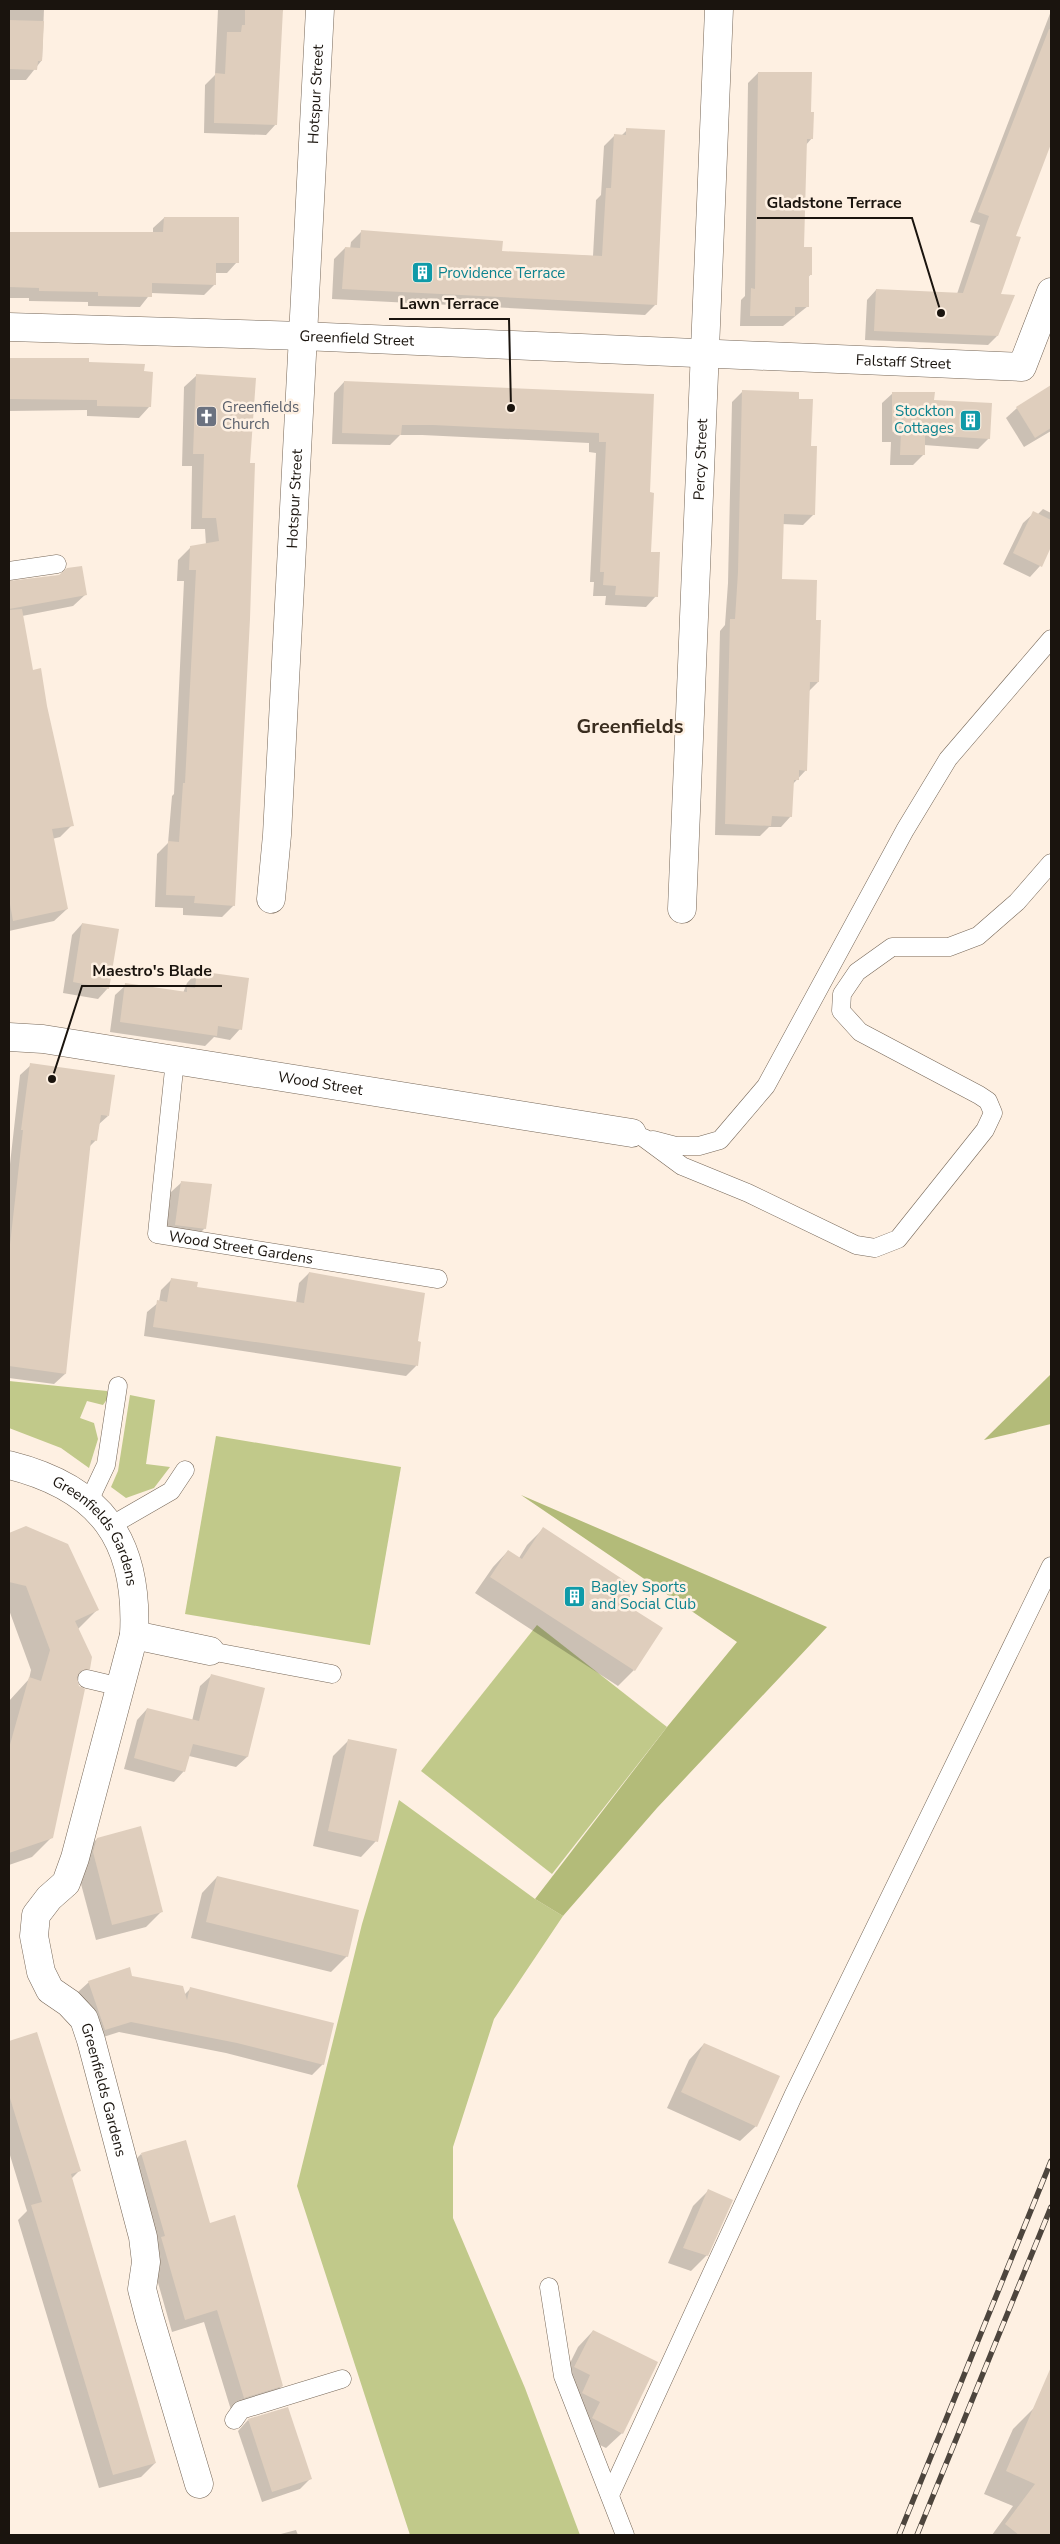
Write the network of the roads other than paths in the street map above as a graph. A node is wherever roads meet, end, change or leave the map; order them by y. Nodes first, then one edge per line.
1 (320, 9) edge
2 (719, 9) edge
3 (1051, 292) edge
4 (9, 327) edge
5 (302, 336) junction
6 (704, 354) junction
7 (57, 564) dead end
8 (9, 571) edge
9 (1051, 639) edge
10 (1051, 863) edge
11 (271, 899) dead end
12 (682, 909) dead end
13 (9, 1037) edge
14 (175, 1060) junction
15 (638, 1135) junction
16 (438, 1279) dead end
17 (118, 1386) dead end
18 (9, 1465) edge
19 (185, 1470) dead end
20 (89, 1501) junction
21 (112, 1525) junction
22 (1051, 1566) edge
23 (134, 1635) junction
24 (210, 1651) joint
25 (332, 1674) dead end
26 (87, 1680) dead end
27 (121, 1687) junction
28 (549, 2288) dead end
29 (342, 2379) dead end
30 (234, 2420) dead end
31 (199, 2484) dead end
32 (610, 2495) junction
33 (625, 2535) edge

1 - 5 street, Hotspur Street
2 - 6 street, Percy Street
3 - 6 street, Falstaff Street
4 - 5 street, Greenfield Street
5 - 6 street, Greenfield Street
5 - 11 street, Hotspur Street
6 - 12 street, Percy Street
7 - 8 lane
9 - 15 lane
10 - 15 lane
13 - 14 street, Wood Street
14 - 15 street, Wood Street
14 - 16 lane, Wood Street Gardens
17 - 20 lane
18 - 20 street, Greenfields Gardens
19 - 21 lane
20 - 21 street, Greenfields Gardens
21 - 23 street, Greenfields Gardens
22 - 32 lane
23 - 24 street
23 - 27 street, Greenfields Gardens
24 - 25 lane
26 - 27 lane
27 - 31 street, Greenfields Gardens
28 - 32 lane
29 - 30 lane
32 - 33 lane

